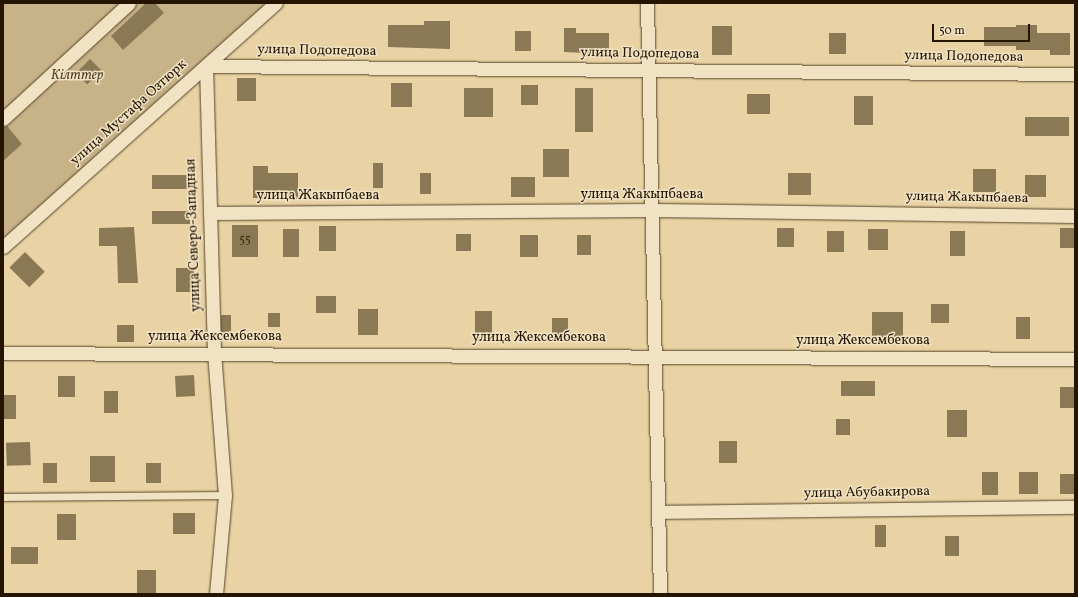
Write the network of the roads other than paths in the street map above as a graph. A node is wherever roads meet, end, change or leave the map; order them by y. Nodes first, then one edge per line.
1 (129, 3) edge
2 (276, 3) edge
3 (647, 3) edge
4 (206, 66) junction
5 (649, 70) junction
6 (1075, 74) edge
7 (3, 119) edge
8 (652, 210) junction
9 (210, 213) junction
10 (1075, 216) edge
11 (3, 247) edge
12 (214, 352) junction
13 (3, 353) edge
14 (654, 355) junction
15 (1075, 358) edge
16 (225, 495) junction
17 (3, 497) edge
18 (1075, 507) edge
19 (659, 512) junction
20 (216, 594) edge
21 (660, 594) edge

1 - 7 street
2 - 4 street, улица Мустафа Озтюрк
3 - 5 street
4 - 5 street, улица Подопедова
4 - 9 street, улица Северо-Западная
4 - 11 street, улица Мустафа Озтюрк
5 - 6 street, улица Подопедова
5 - 8 street
8 - 9 street, улица Жакыпбаева
8 - 10 street, улица Жакыпбаева
8 - 14 street
9 - 12 street, улица Северо-Западная
12 - 13 street, улица Жексембекова
12 - 14 street, улица Жексембекова
12 - 16 street, улица Северо-Западная
14 - 15 street, улица Жексембекова
14 - 19 street
16 - 17 lane
16 - 20 street, улица Северо-Западная
18 - 19 street, улица Абубакирова
19 - 21 street

